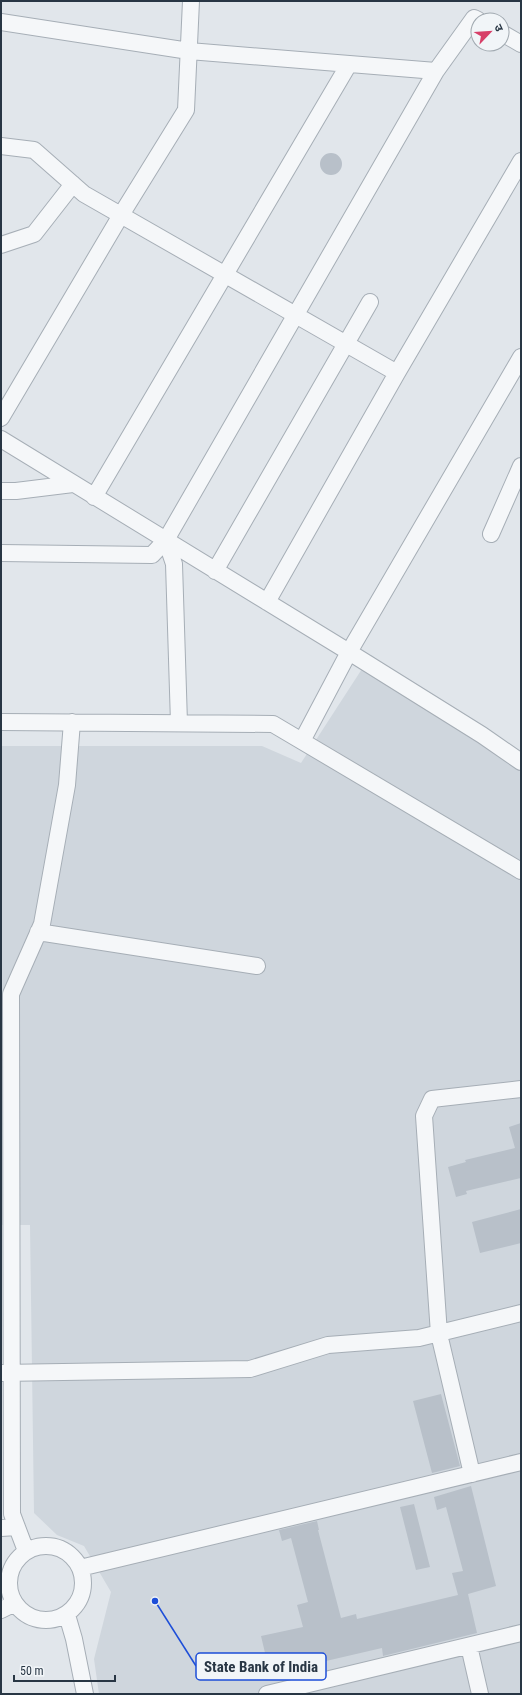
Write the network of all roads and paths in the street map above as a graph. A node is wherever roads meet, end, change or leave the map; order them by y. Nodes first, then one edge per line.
1 (191, 1) edge
2 (1, 22) edge
3 (470, 24) edge
4 (510, 38) edge
5 (521, 44) edge
6 (189, 51) junction
7 (349, 64) junction
8 (436, 71) junction
9 (1, 146) edge
10 (521, 161) edge
11 (73, 184) junction
12 (121, 215) junction
13 (1, 245) edge
14 (225, 275) junction
15 (370, 302) dead end
16 (296, 315) junction
17 (345, 344) junction
18 (521, 358) edge
19 (396, 373) junction
20 (1, 418) edge
21 (1, 439) edge
22 (521, 466) edge
23 (73, 484) junction
24 (1, 491) edge
25 (94, 497) junction
26 (491, 534) dead end
27 (166, 540) junction
28 (1, 553) edge
29 (215, 571) junction
30 (267, 602) junction
31 (349, 652) junction
32 (1, 722) edge
33 (72, 722) junction
34 (179, 723) junction
35 (302, 741) junction
36 (521, 762) edge
37 (521, 871) edge
38 (38, 932) junction
39 (257, 966) dead end
40 (521, 1089) edge
41 (6, 1237) edge
42 (521, 1313) edge
43 (439, 1334) junction
44 (6, 1354) edge
45 (6, 1373) edge
46 (7, 1404) edge
47 (521, 1462) edge
48 (472, 1474) junction
49 (17, 1527) junction
50 (1, 1528) edge
51 (26, 1551) junction
52 (80, 1568) junction
53 (8, 1607) edge
54 (67, 1615) junction
55 (521, 1633) edge
56 (469, 1646) junction
57 (86, 1694) edge
58 (267, 1694) edge
59 (480, 1694) edge

1 - 6 street
2 - 6 street
3 - 8 street
4 - 5 street
6 - 7 street
6 - 12 street
7 - 8 street
7 - 14 street
8 - 16 street
9 - 11 street
10 - 19 street
11 - 12 street
11 - 13 street
12 - 14 street
12 - 20 street
14 - 16 street
14 - 25 street
15 - 17 street
16 - 17 street
16 - 27 street
17 - 19 street
17 - 29 street
18 - 31 street
19 - 30 street
21 - 23 street
22 - 26 street
23 - 24 street
23 - 25 street
25 - 27 street
27 - 28 street
27 - 29 street
27 - 34 street
29 - 30 street
30 - 31 street
31 - 35 street
31 - 36 street
32 - 33 street
33 - 34 street
33 - 38 street
34 - 35 street
35 - 37 street
38 - 39 street
38 - 41 street
40 - 43 street
41 - 44 street
42 - 43 street
43 - 45 street
43 - 48 street
44 - 45 street
45 - 46 street
46 - 49 street
47 - 48 street
48 - 52 street
49 - 50 street
49 - 51 street
51 - 52 street
51 - 53 street
52 - 54 street
53 - 54 street
54 - 57 street
55 - 56 street
56 - 58 street
56 - 59 street

